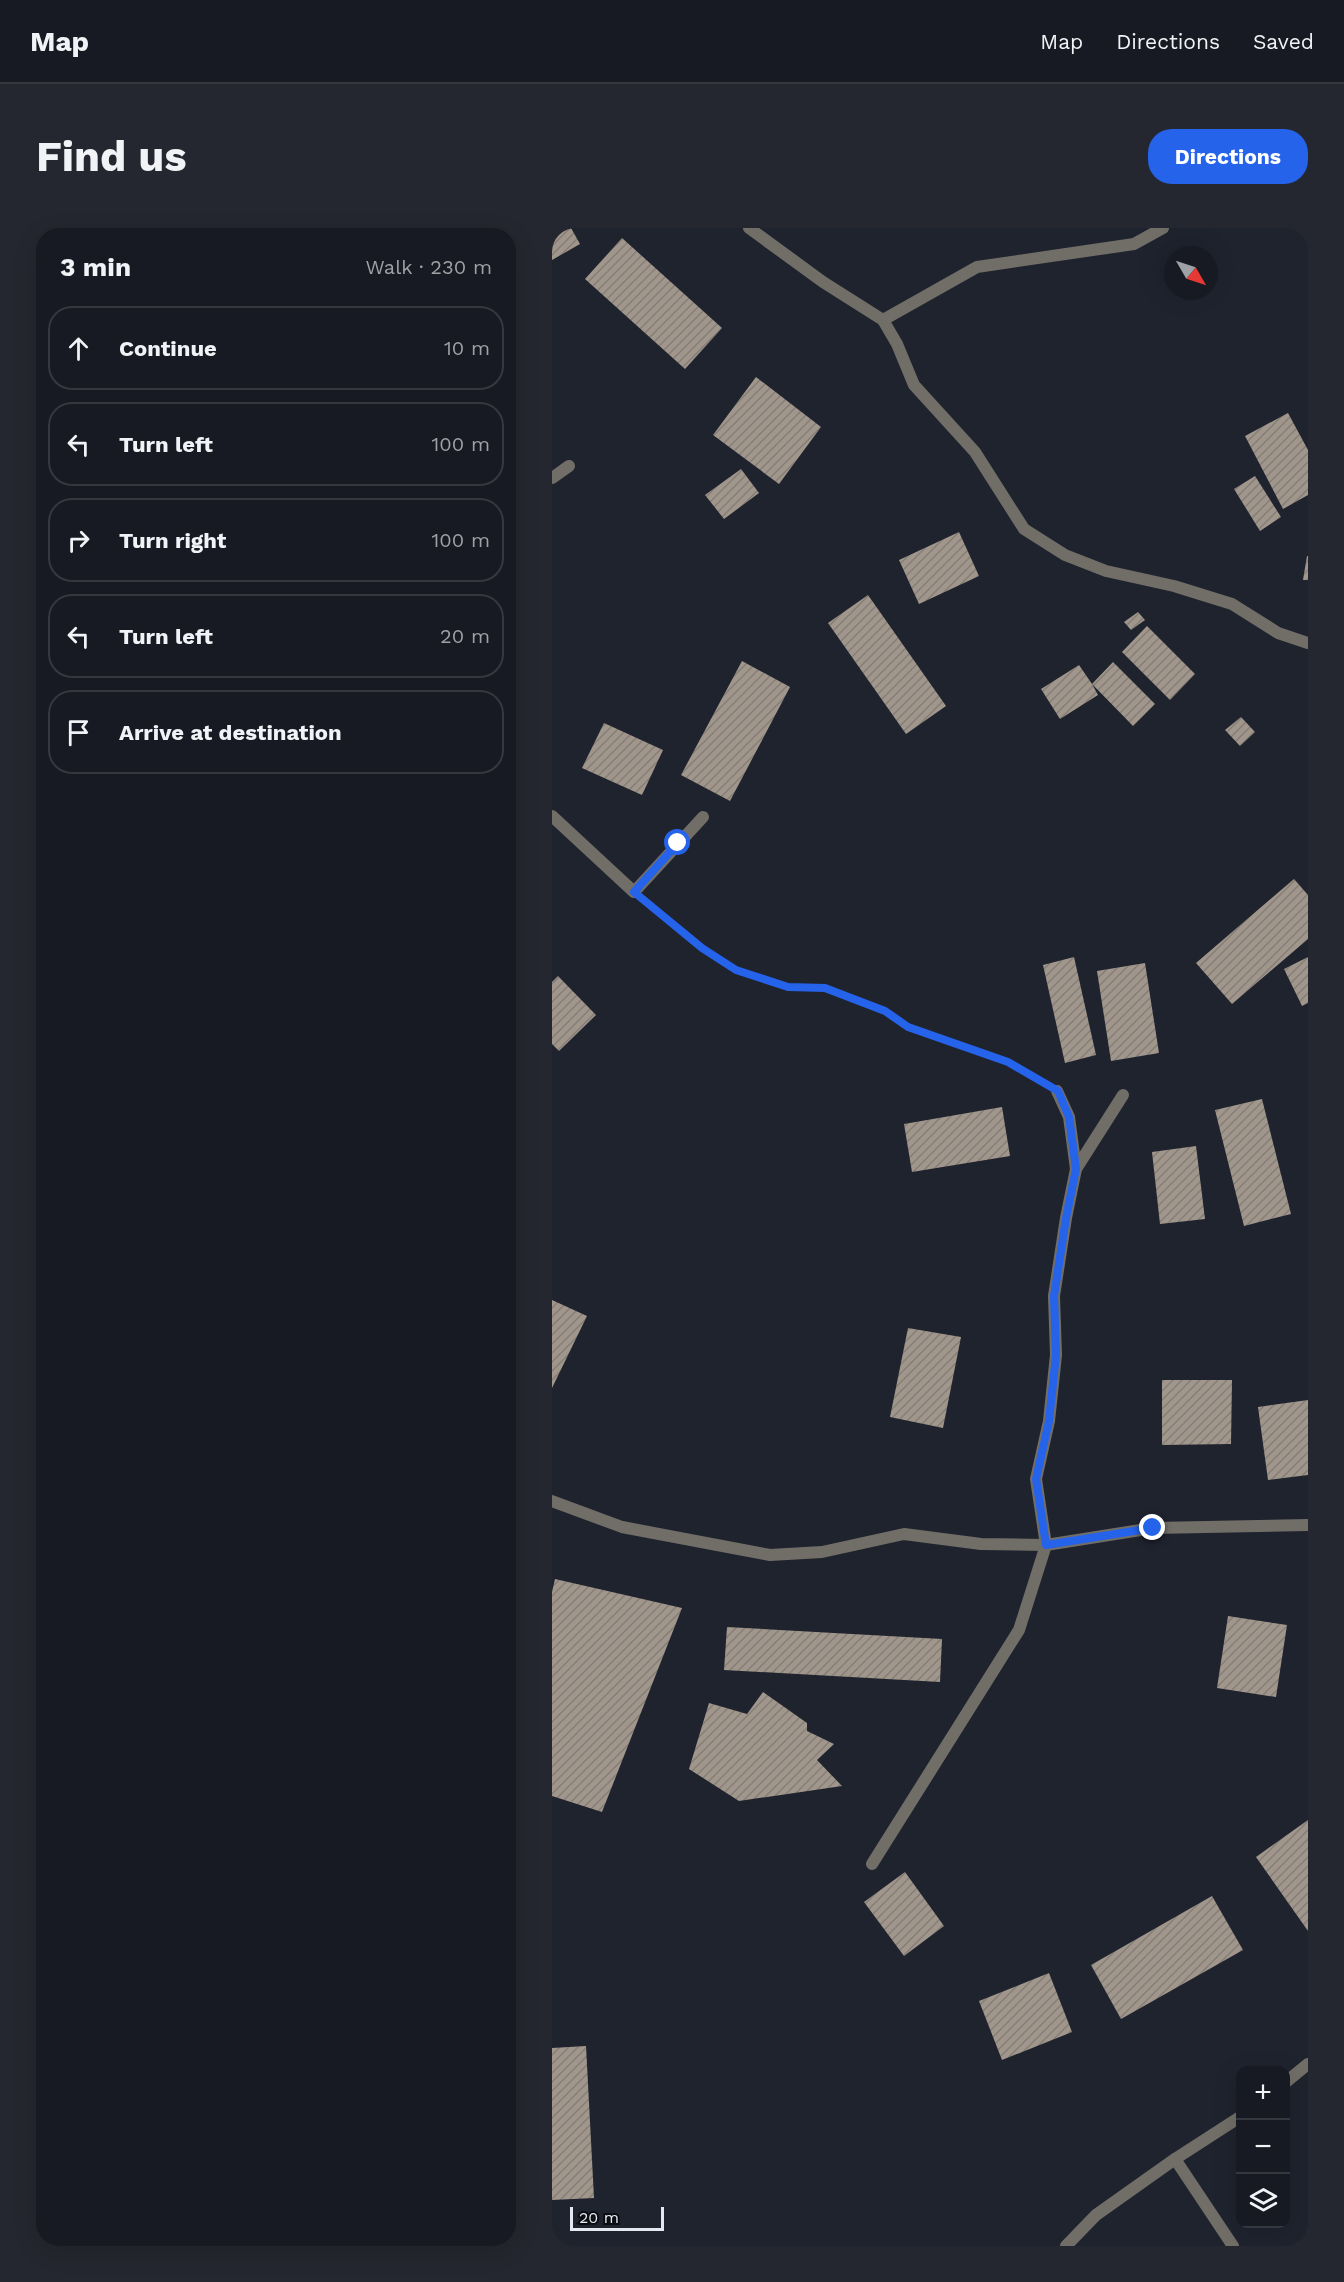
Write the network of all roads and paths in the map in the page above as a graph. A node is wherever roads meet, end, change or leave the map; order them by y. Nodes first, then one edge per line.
1 (749, 228) edge
2 (1163, 228) edge
3 (883, 320) junction
4 (569, 466) dead end
5 (552, 478) edge
6 (1308, 643) edge
7 (552, 816) edge
8 (703, 817) dead end
9 (634, 892) junction
10 (1058, 1091) joint
11 (1123, 1095) dead end
12 (1076, 1169) junction
13 (552, 1501) edge
14 (1308, 1525) edge
15 (1046, 1545) junction
16 (872, 1864) dead end
17 (1308, 2064) edge
18 (1290, 2079) edge
19 (1236, 2120) edge
20 (1175, 2159) junction
21 (1066, 2246) edge
22 (1233, 2246) edge

1 - 3 street
2 - 3 street
3 - 6 street
4 - 5 street
7 - 9 street
8 - 9 street
9 - 10 path
10 - 12 street
11 - 12 street
12 - 15 street
13 - 15 street
14 - 15 street
15 - 16 street
17 - 18 street
19 - 20 street
20 - 21 street
20 - 22 street

